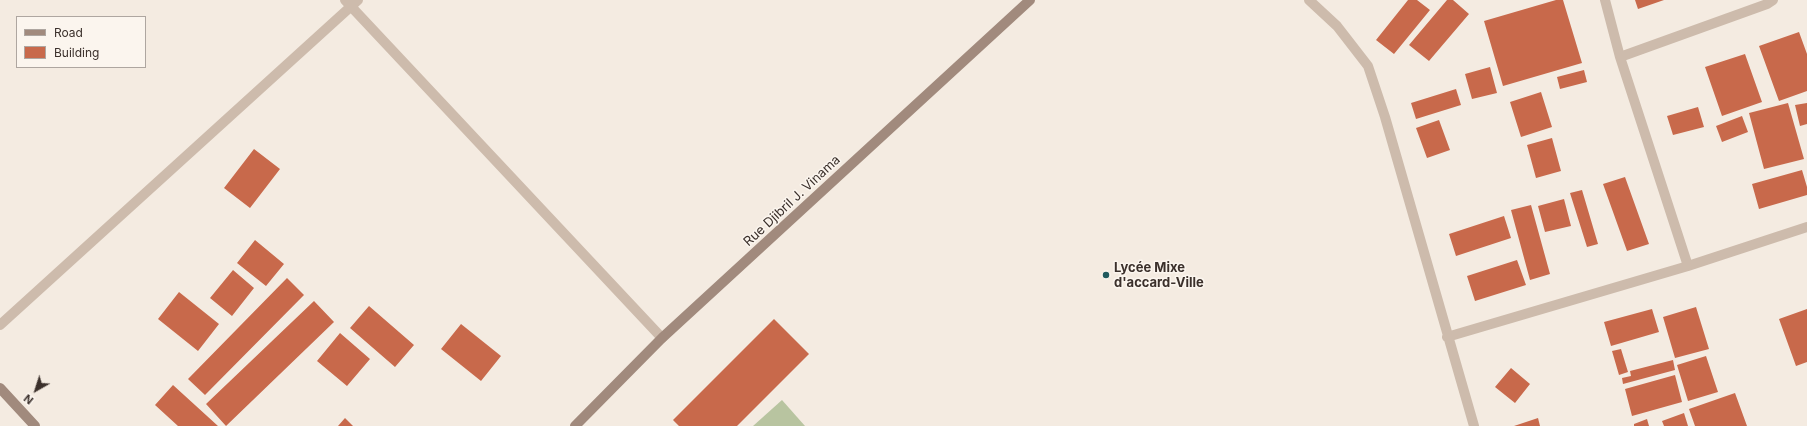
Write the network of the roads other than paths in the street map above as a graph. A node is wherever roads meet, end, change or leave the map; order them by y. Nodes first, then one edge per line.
1 (1310, 0) edge
2 (1605, 0) edge
3 (1773, 0) edge
4 (352, 2) edge
5 (1026, 2) edge
6 (1620, 56) junction
7 (1807, 227) edge
8 (1688, 266) junction
9 (0, 325) edge
10 (1447, 337) junction
11 (662, 338) junction
12 (0, 388) edge
13 (35, 426) edge
14 (575, 426) edge
15 (1474, 426) edge

1 - 10 street
2 - 6 street
3 - 6 street
4 - 9 street
4 - 11 street
5 - 11 street, Rue Djibril J. Vinama
6 - 8 street
7 - 8 street
8 - 10 street
10 - 15 street
11 - 14 street, Rue Djibril J. Vinama
12 - 13 street

